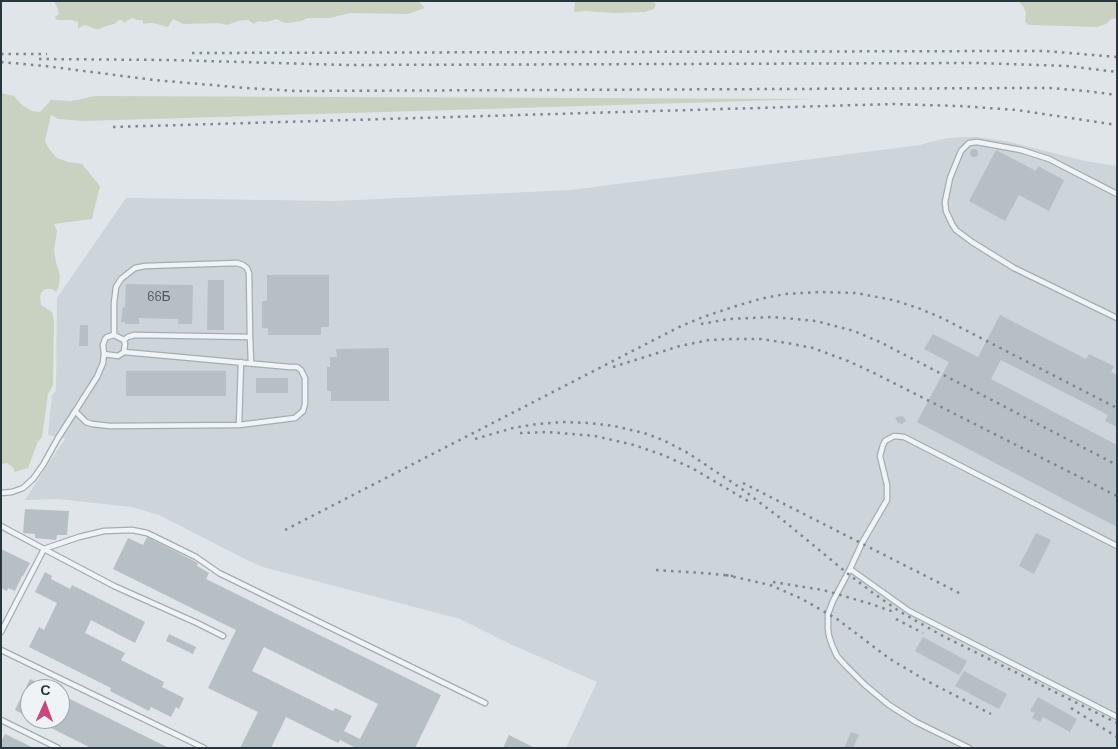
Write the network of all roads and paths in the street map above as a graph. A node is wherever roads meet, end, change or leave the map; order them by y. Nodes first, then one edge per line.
1 (1117, 194) edge
2 (1117, 318) edge
3 (114, 335) junction
4 (250, 337) junction
5 (124, 340) junction
6 (124, 352) junction
7 (104, 354) junction
8 (241, 362) junction
9 (251, 363) junction
10 (75, 411) junction
11 (240, 425) junction
12 (1, 492) edge
13 (1, 526) edge
14 (1117, 546) edge
15 (44, 549) junction
16 (850, 569) junction
17 (1, 632) edge
18 (223, 636) dead end
19 (1, 650) edge
20 (485, 702) dead end
21 (1117, 717) edge
22 (1, 720) edge
23 (58, 748) edge
24 (204, 748) edge
25 (969, 748) edge

1 - 2 lane
3 - 4 lane
3 - 5 lane
3 - 7 lane
4 - 5 lane
4 - 9 lane
5 - 6 lane
6 - 7 lane
6 - 8 lane
7 - 10 lane
8 - 9 lane
8 - 11 lane
9 - 11 lane
10 - 11 lane
10 - 12 lane
13 - 15 lane
14 - 16 lane
15 - 17 lane
15 - 18 lane
15 - 20 lane
16 - 21 lane
16 - 25 lane
19 - 24 lane
22 - 23 lane

